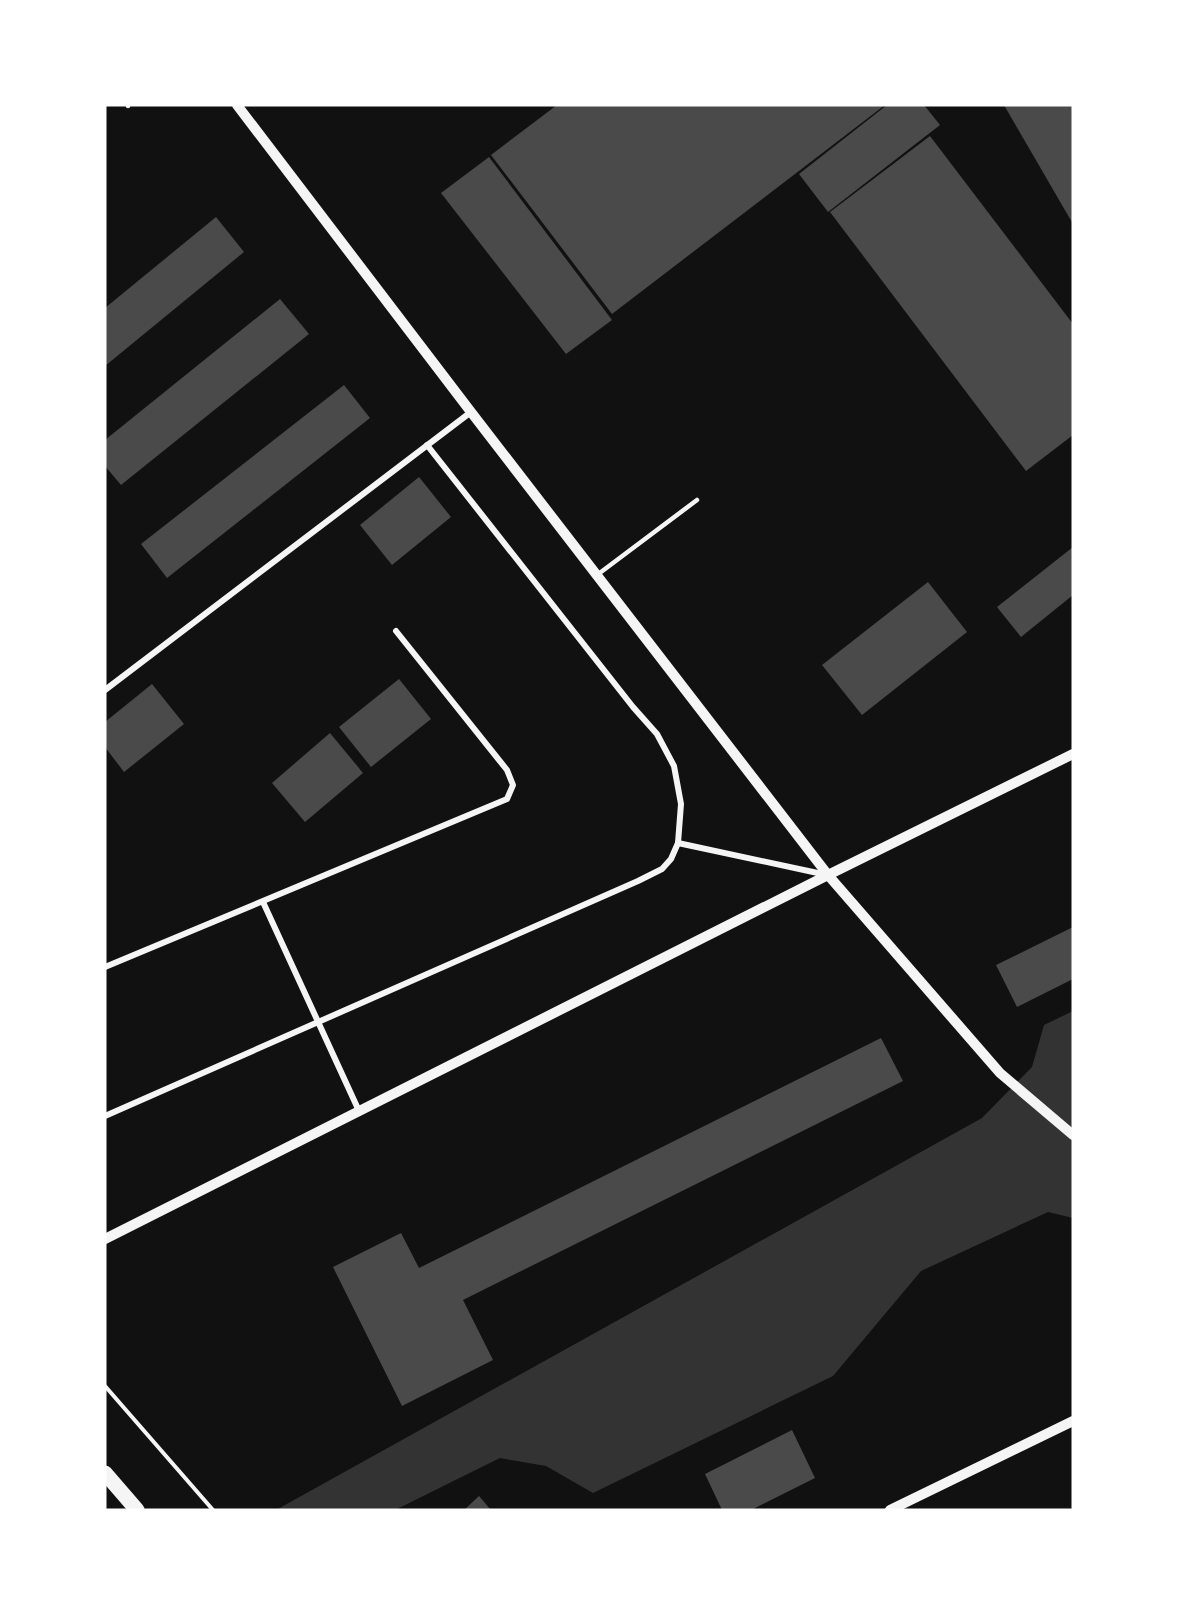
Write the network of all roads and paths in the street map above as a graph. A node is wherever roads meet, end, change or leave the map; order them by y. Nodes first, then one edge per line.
1 (237, 105) edge
2 (471, 412) junction
3 (428, 446) junction
4 (697, 500) dead end
5 (597, 575) junction
6 (396, 631) dead end
7 (105, 690) edge
8 (1073, 754) edge
9 (678, 843) junction
10 (828, 875) junction
11 (263, 902) junction
12 (105, 968) edge
13 (318, 1022) junction
14 (359, 1111) junction
15 (105, 1116) edge
16 (1073, 1135) edge
17 (105, 1239) edge
18 (105, 1386) edge
19 (1073, 1421) edge
20 (105, 1473) edge
21 (137, 1510) edge
22 (213, 1510) edge
23 (890, 1510) edge

1 - 2 street
2 - 3 street
2 - 5 street
3 - 7 street
3 - 9 street
4 - 5 lane
5 - 10 street
6 - 11 street
8 - 10 street
9 - 10 street
9 - 13 street
10 - 14 street
10 - 16 street
11 - 12 street
11 - 13 street
13 - 14 street
13 - 15 street
14 - 17 street
18 - 22 path
19 - 23 street
20 - 21 main road

